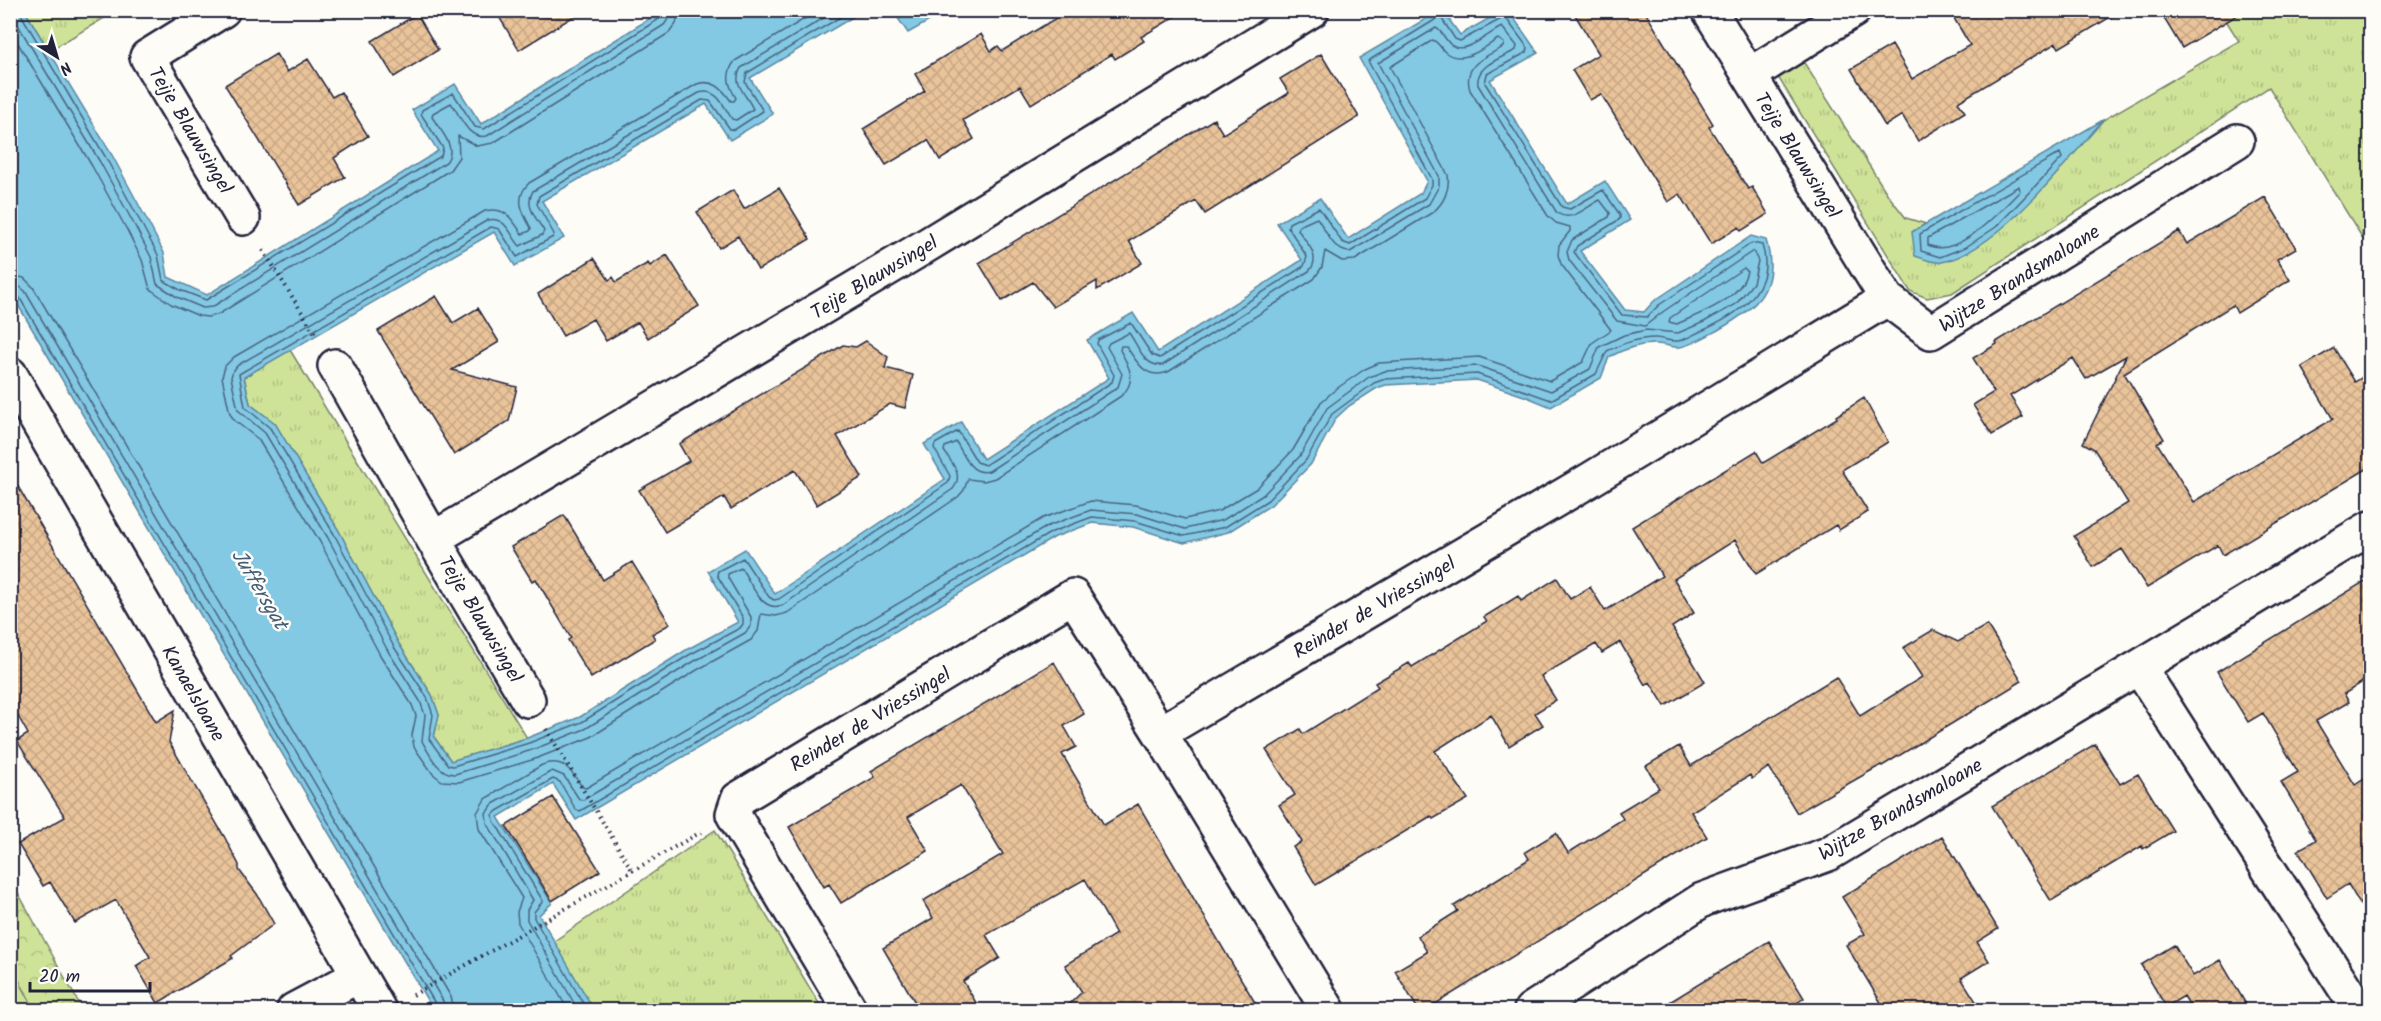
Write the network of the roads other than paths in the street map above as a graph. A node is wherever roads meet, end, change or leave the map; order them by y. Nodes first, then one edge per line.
1 (223, 10) edge
2 (1312, 10) edge
3 (1709, 10) edge
4 (1854, 10) edge
5 (1749, 75) junction
6 (2237, 141) dead end
7 (243, 218) road end
8 (1887, 299) junction
9 (336, 366) road end
10 (10, 374) edge
11 (2370, 528) edge
12 (433, 539) junction
13 (2139, 667) junction
14 (528, 700) road end
15 (1160, 733) junction
16 (358, 976) junction
17 (2370, 1004) edge
18 (2359, 1010) edge
19 (294, 1011) edge
20 (379, 1011) edge
21 (850, 1011) edge
22 (1328, 1011) edge
23 (1531, 1011) edge

1 - 7 street, Teije Blauwsingel
2 - 12 street, Teije Blauwsingel
3 - 5 street, Teije Blauwsingel
4 - 5 street
5 - 8 street, Teije Blauwsingel
6 - 8 street, Wijtze Brandsmaloane
8 - 15 street, Reinder de Vriessingel
9 - 12 street, Teije Blauwsingel
10 - 16 street, Kanaelsloane
11 - 13 street, Wijtze Brandsmaloane
12 - 14 street, Teije Blauwsingel
13 - 18 street
13 - 23 street, Wijtze Brandsmaloane
15 - 21 street, Reinder de Vriessingel
15 - 22 street, Reinder de Vriessingel
16 - 19 street
16 - 20 street, Kanaelsloane
17 - 18 street

